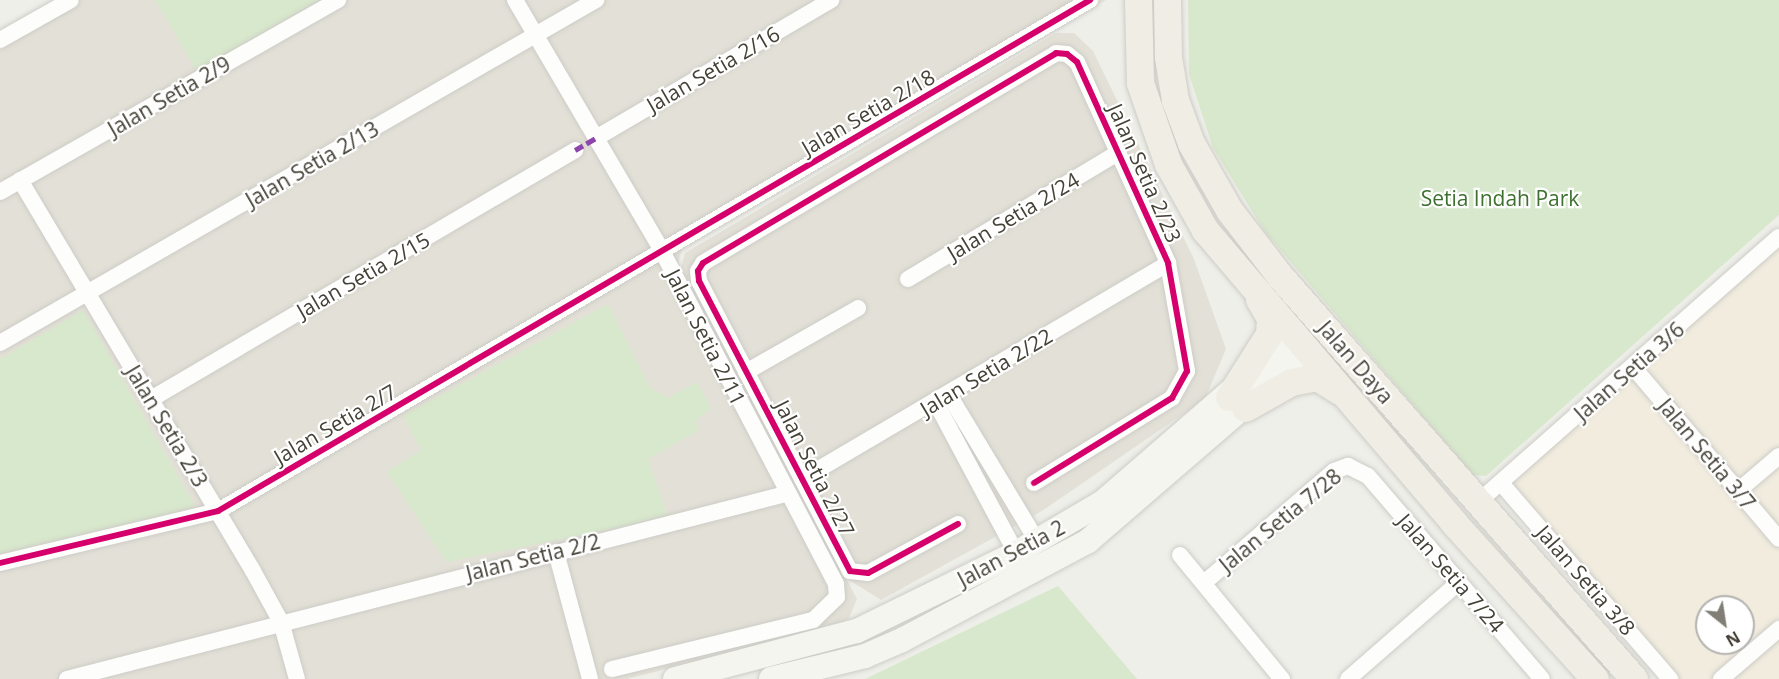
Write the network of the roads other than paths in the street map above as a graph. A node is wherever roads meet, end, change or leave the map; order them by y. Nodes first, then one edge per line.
1 (71, 0) edge
2 (338, 0) edge
3 (515, 0) edge
4 (596, 0) edge
5 (831, 0) edge
6 (1090, 0) edge
7 (1138, 0) edge
8 (1144, 0) edge
9 (1167, 0) edge
10 (1174, 0) edge
11 (1168, 27) junction
12 (1138, 32) junction
13 (536, 35) junction
14 (0, 40) edge
15 (596, 138) junction
16 (576, 150) dead end
17 (1118, 153) junction
18 (20, 180) junction
19 (0, 192) edge
20 (1779, 237) edge
21 (662, 251) junction
22 (1168, 263) junction
23 (698, 271) joint
24 (1279, 275) junction
25 (908, 279) dead end
26 (1254, 289) junction
27 (88, 293) junction
28 (858, 308) dead end
29 (1307, 341) junction
30 (0, 343) edge
31 (1360, 365) junction
32 (1634, 368) junction
33 (746, 372) junction
34 (151, 399) junction
35 (942, 399) junction
36 (1237, 402) junction
37 (1358, 406) junction
38 (1779, 456) edge
39 (1358, 470) joint
40 (802, 479) junction
41 (1034, 483) dead end
42 (1501, 483) junction
43 (1738, 491) junction
44 (786, 494) junction
45 (1010, 494) junction
46 (1477, 503) junction
47 (988, 505) junction
48 (218, 511) junction
49 (958, 524) dead end
50 (1779, 539) edge
51 (1088, 541) junction
52 (1028, 549) junction
53 (556, 552) junction
54 (1180, 555) dead end
55 (0, 563) edge
56 (1204, 582) junction
57 (1458, 583) junction
58 (990, 596) junction
59 (281, 622) junction
60 (1779, 629) edge
61 (612, 669) dead end
62 (67, 679) edge
63 (297, 679) edge
64 (590, 679) edge
65 (675, 679) edge
66 (771, 679) edge
67 (1282, 679) edge
68 (1348, 679) edge
69 (1542, 679) edge
70 (1594, 679) edge
71 (1634, 679) edge
72 (1670, 679) edge
73 (1722, 679) edge

1 - 14 street
2 - 18 street, Jalan Setia 2/9
3 - 13 street, Jalan Setia 2/11
4 - 13 street, Jalan Setia 2/13
5 - 15 street, Jalan Setia 2/16
6 - 21 street, Jalan Setia 2/18
7 - 12 main road, Jalan Daya
8 - 12 main road
9 - 11 main road, Jalan Daya
10 - 11 main road
11 - 24 main road, Jalan Daya
12 - 26 main road, Jalan Daya
13 - 15 street, Jalan Setia 2/11
13 - 27 street, Jalan Setia 2/13
15 - 21 street, Jalan Setia 2/11
16 - 34 street, Jalan Setia 2/15
17 - 22 street, Jalan Setia 2/23
17 - 23 street, Jalan Setia 2/23
17 - 25 street, Jalan Setia 2/24
18 - 19 street, Jalan Setia 2/9
18 - 27 street, Jalan Setia 2/3
20 - 32 street, Jalan Setia 3/6
21 - 44 street, Jalan Setia 2/11
21 - 48 street, Jalan Setia 2/7
22 - 35 street, Jalan Setia 2/22
22 - 41 street, Jalan Setia 2/23
23 - 33 street, Jalan Setia 2/27
24 - 29 main road
24 - 31 main road, Jalan Daya
26 - 29 main road, Jalan Daya
26 - 36 main road
27 - 30 street, Jalan Setia 2/13
27 - 34 street, Jalan Setia 2/3
28 - 33 street
29 - 31 main road
29 - 36 street, Jalan Setia 2
29 - 37 main road, Jalan Daya
31 - 46 main road, Jalan Daya
32 - 42 street, Jalan Setia 3/6
32 - 43 street, Jalan Setia 3/7
33 - 40 street, Jalan Setia 2/27
34 - 48 street, Jalan Setia 2/3
35 - 40 street, Jalan Setia 2/22
35 - 45 street
35 - 47 street
36 - 37 main road
36 - 51 street, Jalan Setia 2
36 - 52 street, Jalan Setia 2
37 - 70 main road, Jalan Daya
38 - 43 street
39 - 56 street, Jalan Setia 7/28
39 - 57 street, Jalan Setia 7/24
40 - 49 street, Jalan Setia 2/27
42 - 46 street, Jalan Setia 3/6
42 - 72 street, Jalan Setia 3/8
43 - 50 street, Jalan Setia 3/7
44 - 53 street, Jalan Setia 2/2
44 - 61 street, Jalan Setia 2/11
45 - 47 street
45 - 52 street
46 - 71 main road, Jalan Daya
47 - 52 street
48 - 55 street, Jalan Setia 2/7
48 - 59 street, Jalan Setia 2/3
51 - 52 street
51 - 58 street, Jalan Setia 2
52 - 58 street
52 - 65 street, Jalan Setia 2
53 - 59 street, Jalan Setia 2/2
53 - 64 street
54 - 56 street
56 - 67 street
57 - 68 street
57 - 69 street, Jalan Setia 7/24
58 - 66 street, Jalan Setia 2
59 - 62 street, Jalan Setia 2/2
59 - 63 street, Jalan Setia 2/3
60 - 73 street

